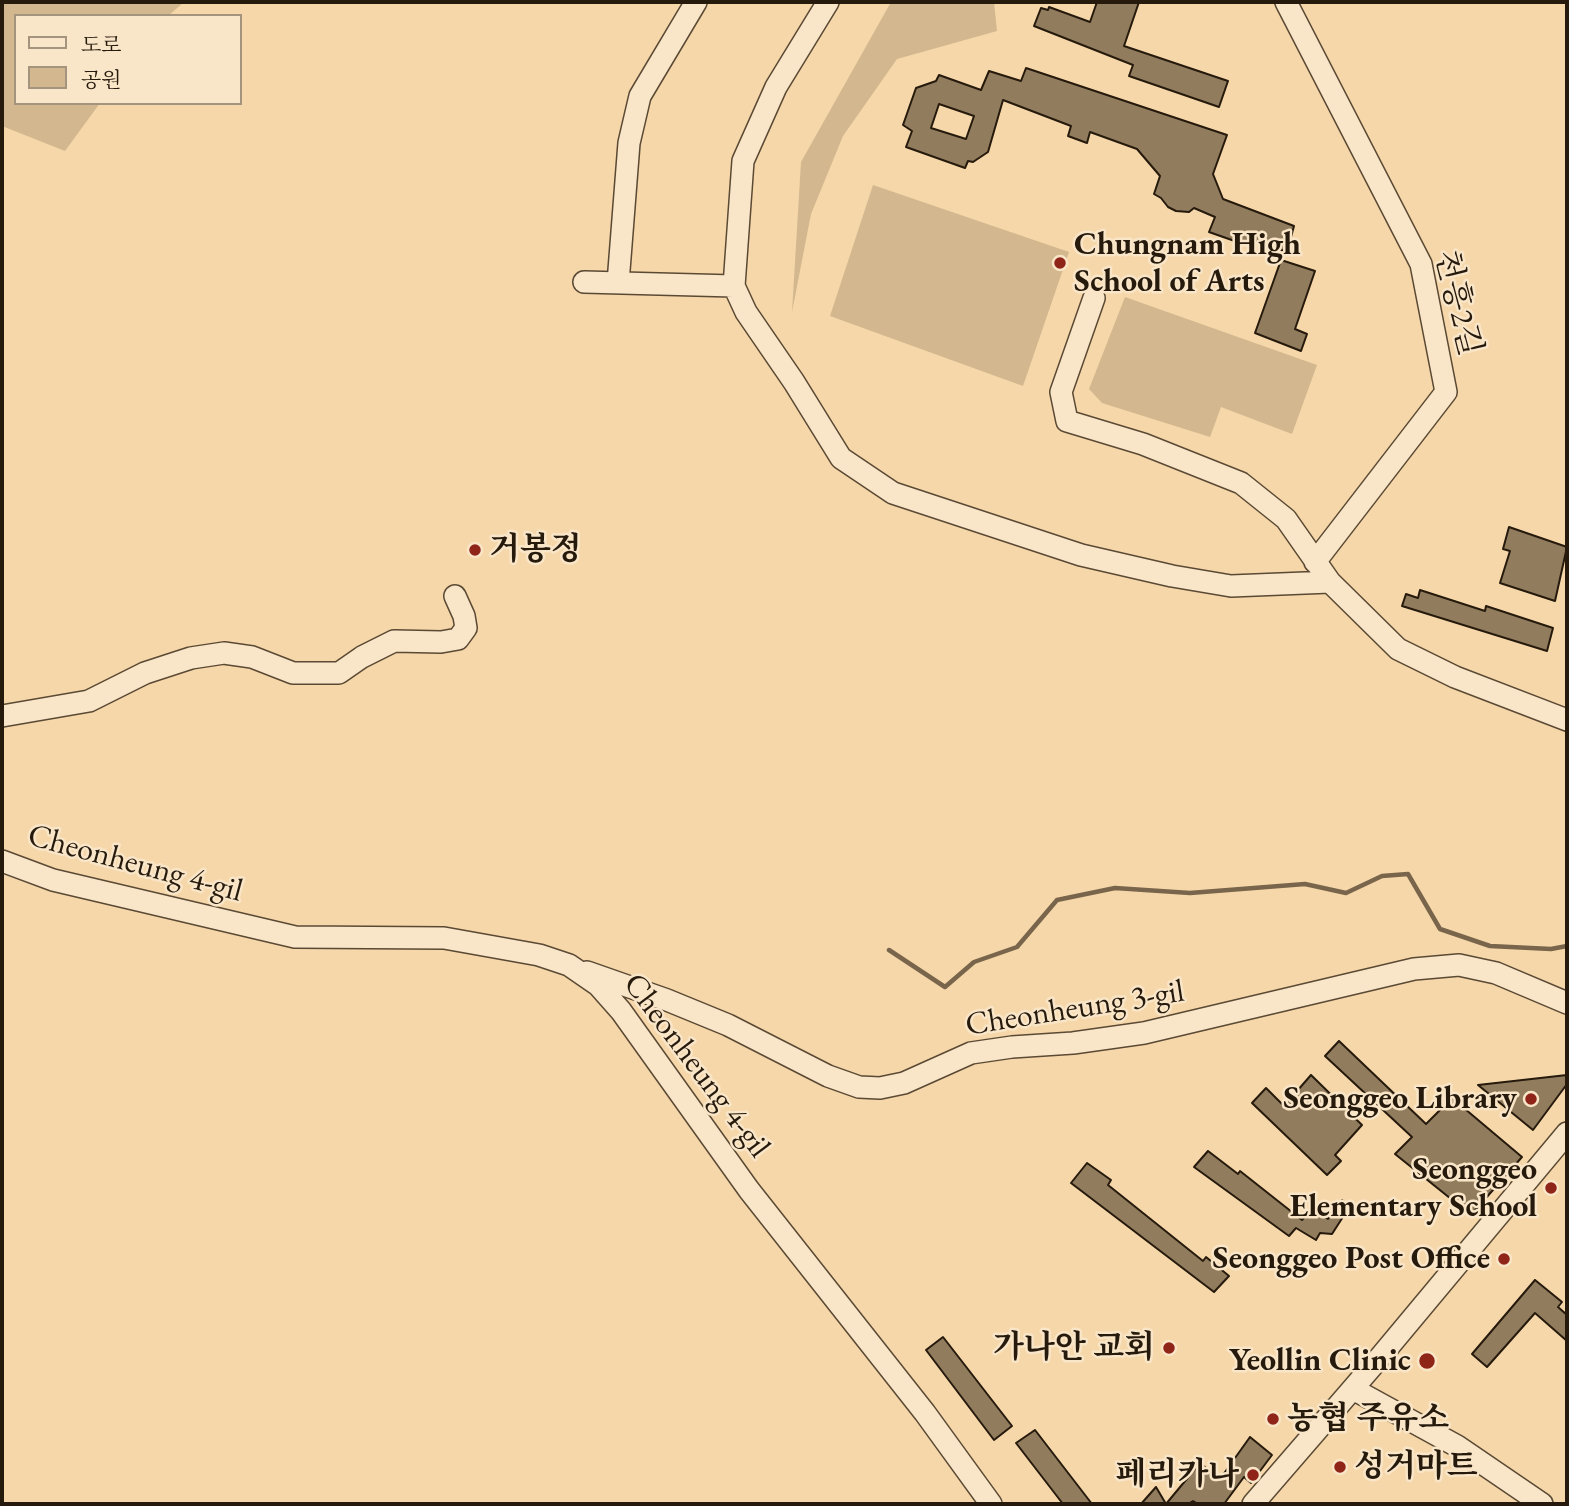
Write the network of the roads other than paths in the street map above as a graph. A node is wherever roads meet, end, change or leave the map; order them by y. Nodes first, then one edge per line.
1 (696, 2) edge
2 (828, 2) edge
3 (1286, 2) edge
4 (584, 282) dead end
5 (618, 283) junction
6 (734, 286) junction
7 (1094, 298) dead end
8 (1315, 562) junction
9 (1330, 582) junction
10 (455, 596) dead end
11 (2, 716) edge
12 (1567, 720) edge
13 (2, 861) edge
14 (569, 965) junction
15 (1567, 1003) edge
16 (1567, 1133) edge
17 (1353, 1389) junction
18 (991, 1504) edge
19 (1253, 1504) edge
20 (1542, 1504) edge

1 - 5 street
2 - 6 street
3 - 8 street, 천흥2길
4 - 5 street
5 - 6 street
6 - 9 street
7 - 8 street
8 - 9 street
9 - 12 street
10 - 11 street
13 - 14 street, Cheonheung 4-gil
14 - 15 street, Cheonheung 3-gil
14 - 18 street, Cheonheung 4-gil
16 - 17 street
17 - 19 street
17 - 20 street

